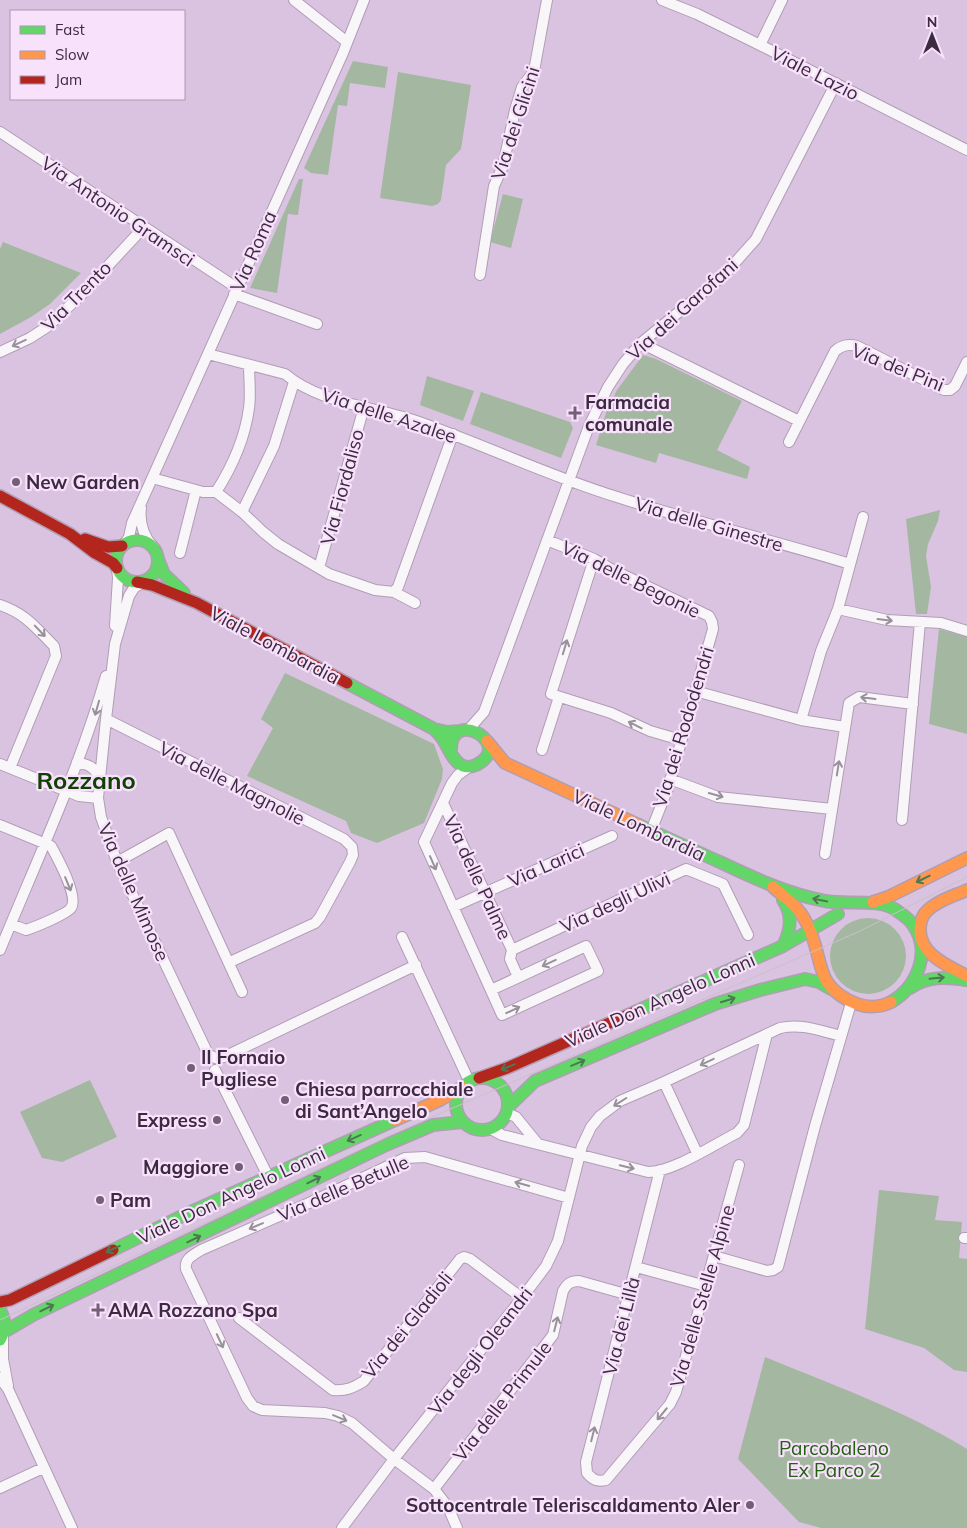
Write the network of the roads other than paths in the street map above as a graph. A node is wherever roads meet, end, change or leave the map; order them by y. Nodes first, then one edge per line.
1 (294, 0) edge
2 (364, 0) edge
3 (548, 0) edge
4 (662, 0) edge
5 (782, 0) edge
6 (347, 42) junction
7 (760, 45) junction
8 (836, 83) junction
9 (0, 132) edge
10 (967, 150) edge
11 (144, 227) junction
12 (480, 276) dead end
13 (236, 291) junction
14 (317, 324) dead end
15 (641, 343) junction
16 (0, 352) edge
17 (208, 354) junction
18 (967, 362) edge
19 (249, 365) junction
20 (294, 382) junction
21 (364, 407) junction
22 (799, 421) junction
23 (453, 434) junction
24 (789, 442) dead end
25 (152, 478) junction
26 (569, 481) junction
27 (196, 490) junction
28 (216, 492) junction
29 (0, 496) edge
30 (141, 502) junction
31 (242, 512) junction
32 (863, 517) dead end
33 (70, 534) junction
34 (547, 540) junction
35 (124, 545) junction
36 (152, 547) junction
37 (180, 554) dead end
38 (594, 558) junction
39 (158, 559) junction
40 (850, 564) junction
41 (117, 568) junction
42 (319, 568) junction
43 (142, 581) junction
44 (394, 592) junction
45 (197, 603) junction
46 (415, 603) dead end
47 (0, 604) edge
48 (838, 609) junction
49 (712, 622) joint
50 (920, 622) junction
51 (967, 631) edge
52 (115, 644) junction
53 (695, 691) junction
54 (555, 696) junction
55 (913, 704) junction
56 (484, 712) junction
57 (106, 719) junction
58 (802, 720) junction
59 (845, 727) junction
60 (434, 729) junction
61 (465, 730) junction
62 (486, 739) junction
63 (681, 740) junction
64 (542, 750) dead end
65 (451, 755) junction
66 (77, 762) junction
67 (505, 763) junction
68 (0, 764) edge
69 (473, 766) junction
70 (10, 768) junction
71 (100, 779) junction
72 (670, 779) junction
73 (452, 782) junction
74 (65, 791) junction
75 (98, 798) junction
76 (443, 803) junction
77 (832, 809) junction
78 (902, 820) dead end
79 (0, 825) edge
80 (651, 831) junction
81 (612, 836) dead end
82 (44, 843) junction
83 (825, 854) dead end
84 (967, 858) edge
85 (117, 862) junction
86 (773, 888) junction
87 (967, 890) edge
88 (485, 892) junction
89 (867, 903) junction
90 (453, 907) junction
91 (838, 914) junction
92 (11, 924) junction
93 (811, 932) junction
94 (748, 934) dead end
95 (402, 937) dead end
96 (920, 941) junction
97 (783, 946) junction
98 (0, 950) edge
99 (512, 950) junction
100 (818, 961) junction
101 (230, 962) junction
102 (416, 965) junction
103 (967, 976) edge
104 (518, 977) junction
105 (967, 980) edge
106 (910, 988) junction
107 (831, 989) junction
108 (491, 990) junction
109 (242, 992) dead end
110 (851, 1003) junction
111 (767, 1034) junction
112 (841, 1036) junction
113 (215, 1070) dead end
114 (470, 1082) junction
115 (664, 1082) junction
116 (508, 1110) junction
117 (463, 1122) junction
118 (491, 1129) junction
119 (538, 1144) junction
120 (697, 1153) junction
121 (579, 1155) junction
122 (739, 1165) dead end
123 (660, 1170) junction
124 (268, 1176) junction
125 (569, 1198) junction
126 (714, 1256) junction
127 (636, 1267) junction
128 (706, 1286) junction
129 (629, 1295) junction
130 (522, 1298) junction
131 (0, 1302) edge
132 (0, 1310) edge
133 (239, 1318) dead end
134 (3, 1336) edge
135 (0, 1378) edge
136 (8, 1390) junction
137 (394, 1459) junction
138 (43, 1468) junction
139 (592, 1479) joint
140 (0, 1488) edge
141 (434, 1489) junction
142 (72, 1528) edge
143 (342, 1528) edge
144 (457, 1528) edge

1 - 6 street
2 - 6 street, Via Roma
3 - 12 street, Via dei Glicini
4 - 7 street, Viale Lazio
5 - 7 street
6 - 13 street, Via Roma
7 - 8 street, Viale Lazio
8 - 10 street, Viale Lazio
8 - 15 street, Via dei Garofani
9 - 11 street, Via Antonio Gramsci
11 - 13 street, Via Antonio Gramsci
11 -> 16 street, Via Trento
13 - 14 street
13 - 17 street, Via Roma
15 - 22 street
15 - 26 street, Via dei Garofani
17 - 19 street, Via delle Azalee
17 - 25 street, Via Roma
18 - 22 street, Via dei Pini
19 - 20 street, Via delle Azalee
19 - 28 street
20 - 21 street, Via delle Azalee
20 - 31 street
21 - 23 street, Via delle Azalee
21 - 42 street, Via Fiordaliso
22 - 24 street, Via dei Pini
23 - 26 street, Via delle Azalee
23 - 44 street
25 - 27 street
25 - 30 street, Via Roma
26 - 34 street, Via dei Garofani
26 - 40 street, Via delle Ginestre
27 - 28 street
27 - 37 street
28 - 31 street
29 - 33 main road
30 - 35 street, Via Roma
30 - 36 street, Via Roma
31 - 42 street
32 - 40 street
33 - 35 main road
33 - 41 main road
34 - 38 street, Via delle Begonie
34 - 56 street, Via dei Garofani
35 - 36 main road
35 - 41 main road
36 - 39 main road
38 - 49 street, Via delle Begonie
54 -> 38 street
39 - 43 main road
39 - 45 main road, Viale Lombardia
40 - 48 street
41 - 43 main road
41 - 52 street, Via delle Mimose
42 - 44 street
43 - 45 main road, Viale Lombardia
43 - 52 street, Via delle Mimose
44 - 46 street
45 - 60 main road, Viale Lombardia
47 -> 70 street
48 -> 50 street
48 - 58 street
49 - 53 street, Via dei Rododendri
50 - 51 street
50 - 55 street
52 - 57 street, Via delle Mimose
52 -> 66 street
53 - 58 street
53 - 63 street, Via dei Rododendri
63 -> 54 street
54 - 64 street
55 -> 59 street
55 - 78 street
56 - 61 street
56 - 62 street
57 - 71 street, Via delle Mimose
57 - 101 street, Via delle Magnolie
58 - 59 street
77 -> 59 street
60 - 61 main road, Viale Lombardia
60 - 65 main road, Viale Lombardia
61 - 62 main road
61 - 65 main road
62 - 67 main road, Viale Lombardia
62 - 69 main road
63 - 72 street, Via dei Rododendri
65 - 69 main road
65 - 73 street
66 - 71 street
66 - 74 street
67 - 69 main road, Viale Lombardia
67 - 80 main road, Viale Lombardia
68 - 70 street
69 - 73 street
70 - 74 street
71 - 75 street, Via delle Mimose
72 -> 77 street
72 - 80 street, Via dei Rododendri
73 - 76 street
74 - 75 street
74 - 82 street
75 - 85 street, Via delle Mimose
76 - 88 street, Via delle Palme
76 -> 90 street, Via delle Palme
77 - 83 street
79 - 82 street
80 - 86 main road, Viale Lombardia
81 - 88 street, Via Larici
82 - 92 street
82 -> 92 street
84 -> 89 main road
85 - 101 street
85 - 102 street, Via delle Mimose
89 -> 86 main road
86 - 93 main road
86 - 97 main road
87 - 96 main road
88 - 90 street, Via Larici
88 - 99 street, Via delle Palme
89 - 91 main road
89 - 96 main road
90 - 108 street, Via delle Palme
91 - 93 main road, Viale Don Angelo Lonni
91 - 100 main road
92 - 98 street
93 - 97 main road, Viale Don Angelo Lonni
93 - 100 main road
94 - 99 street, Via degli Ulivi
95 - 102 street
96 - 103 main road
96 - 106 main road
97 -> 114 main road, Viale Don Angelo Lonni
99 - 104 street, Via delle Palme
100 - 107 main road
101 - 109 street
102 - 114 street
104 - 108 street, Via delle Palme
108 -> 104 street, Via delle Palme
106 -> 105 main road
106 - 110 main road
107 - 110 main road
116 -> 107 main road, Viale Don Angelo Lonni
110 - 112 street
111 - 112 street
111 -> 115 street, Via degli Oleandri
111 - 120 street
112 - 126 street
113 - 124 street
114 - 116 main road
114 - 117 main road
114 -> 124 main road, Viale Don Angelo Lonni
115 - 120 street
115 -> 121 street, Via degli Oleandri
116 - 118 main road
116 - 119 street
117 - 118 main road
134 -> 117 main road, Viale Don Angelo Lonni
118 - 119 street
119 - 121 street
120 - 123 street
121 -> 123 street
121 - 125 street, Via degli Oleandri
122 - 126 street, Via delle Stelle Alpine
123 - 127 street, Via dei Lillà
124 -> 131 main road, Viale Don Angelo Lonni
125 - 130 street, Via degli Oleandri
125 -> 137 street, Via delle Betulle
126 - 128 street, Via delle Stelle Alpine
127 - 128 street
127 - 129 street, Via dei Lillà
128 -> 139 street, Via delle Stelle Alpine
139 -> 129 street, Via dei Lillà
141 -> 129 street, Via delle Primule
130 - 133 street, Via dei Gladioli
130 - 137 street, Via degli Oleandri
132 - 134 main road
134 - 136 street
135 - 136 street
136 - 138 street
137 - 141 street
137 - 143 street, Via degli Oleandri
138 - 140 street
138 - 142 street
141 - 144 street

